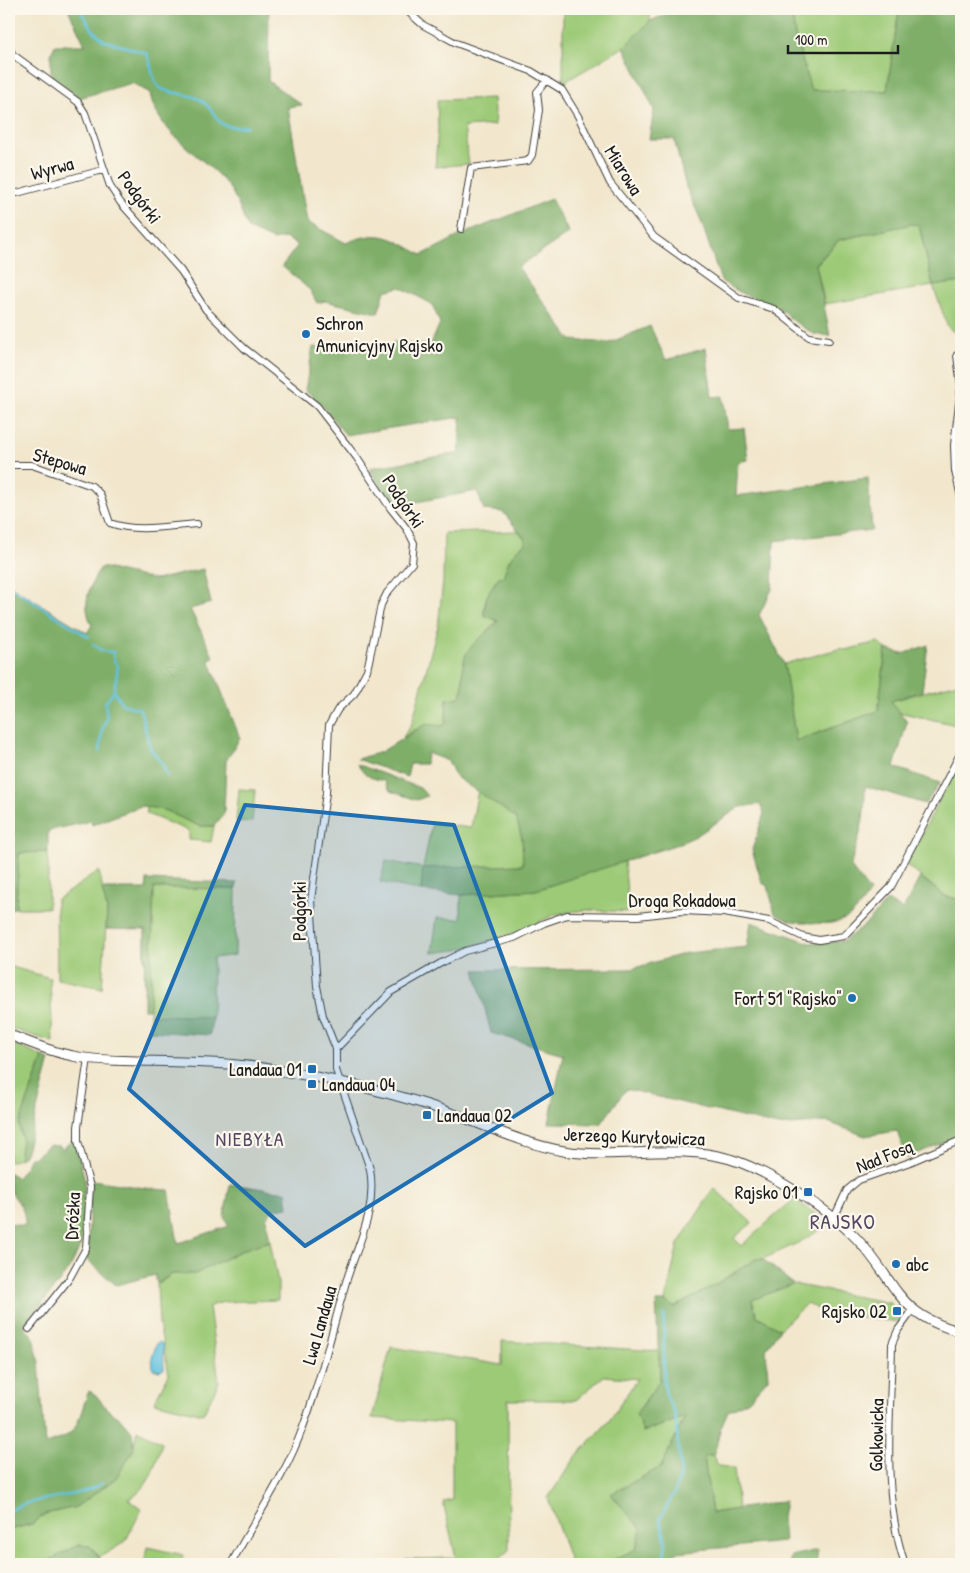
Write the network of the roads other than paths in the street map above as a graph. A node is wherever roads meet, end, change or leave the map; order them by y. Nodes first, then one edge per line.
1 (405, 9) edge
2 (9, 46) edge
3 (547, 80) junction
4 (103, 170) junction
5 (9, 193) edge
6 (461, 229) dead end
7 (829, 340) dead end
8 (957, 356) dead end
9 (9, 465) edge
10 (961, 497) edge
11 (197, 524) dead end
12 (961, 752) edge
13 (9, 1035) edge
14 (336, 1049) junction
15 (88, 1058) junction
16 (340, 1084) junction
17 (961, 1140) edge
18 (834, 1218) junction
19 (913, 1310) junction
20 (29, 1329) dead end
21 (961, 1332) edge
22 (231, 1564) edge
23 (905, 1564) edge

1 - 3 street, Miarowa
2 - 4 street, Podgórki
3 - 6 street
3 - 7 street, Miarowa
4 - 5 street, Wyrwa
4 - 14 street, Podgórki
8 - 10 street
9 - 11 street, Stepowa
12 - 14 street, Droga Rokadowa
13 - 15 street, Jerzego Kuryłowicza
14 - 16 street, Podgórki
15 - 16 street, Jerzego Kuryłowicza
15 - 20 street, Dróżka
16 - 18 street, Jerzego Kuryłowicza
16 - 22 street, Lwa Landaua
17 - 18 street, Nad Fosą
18 - 19 street, Jerzego Kuryłowicza
19 - 21 street, Jerzego Kuryłowicza
19 - 23 street, Golkowicka

